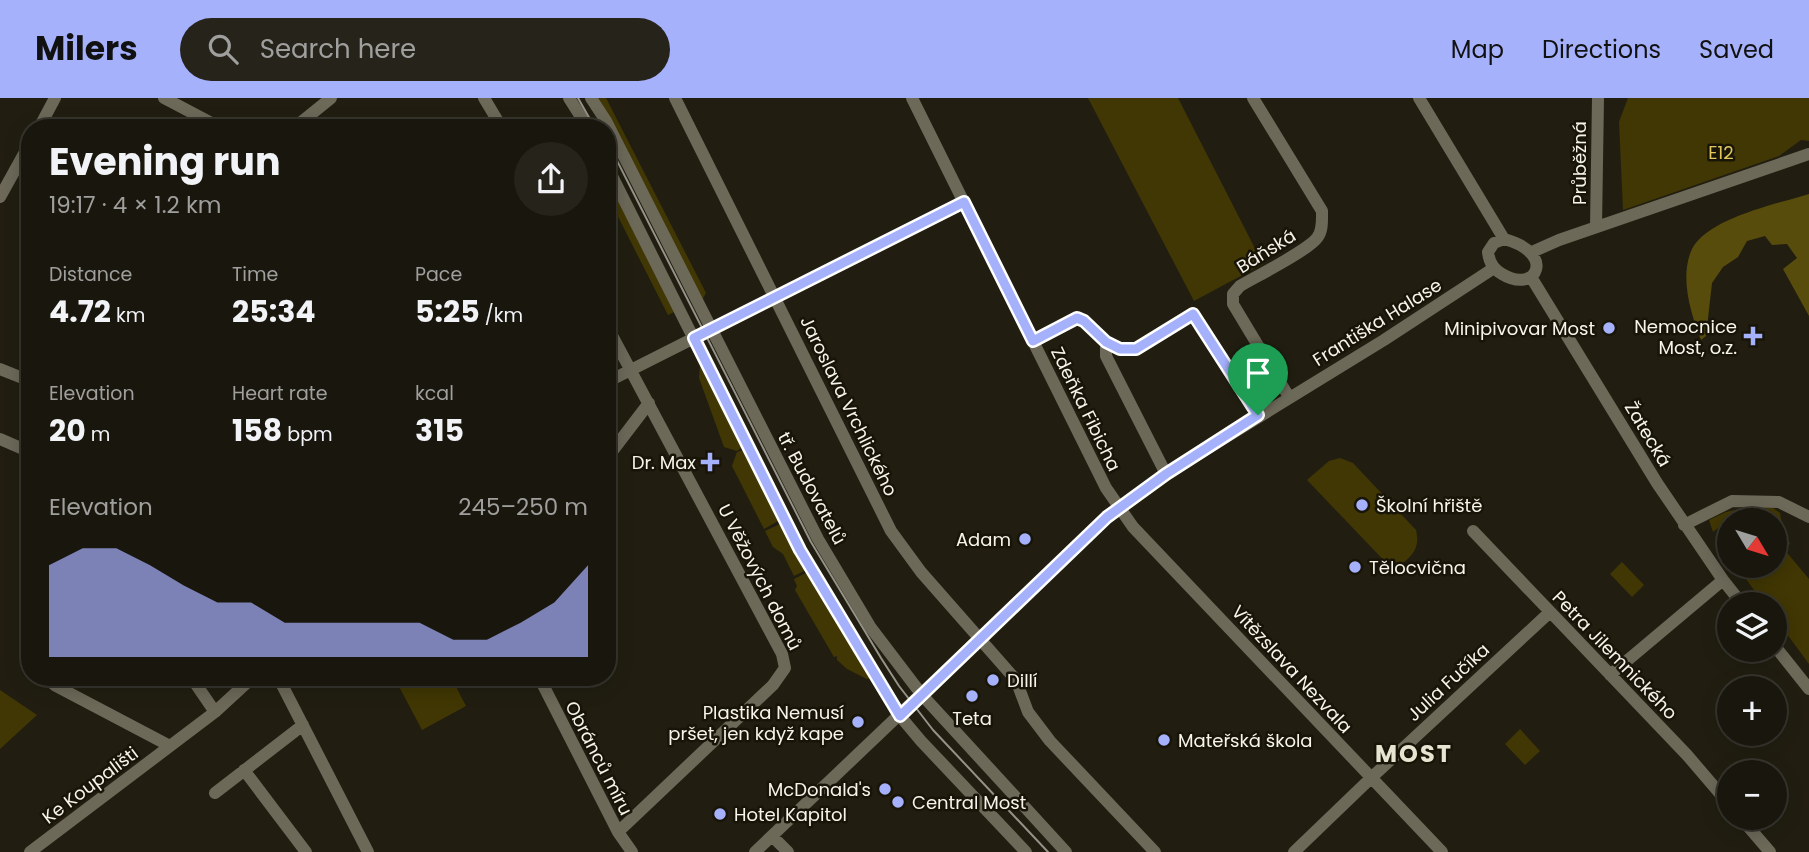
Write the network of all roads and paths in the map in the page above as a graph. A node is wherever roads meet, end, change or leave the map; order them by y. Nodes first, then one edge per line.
1 (47, 98) edge
2 (55, 98) edge
3 (164, 98) edge
4 (331, 98) edge
5 (484, 98) edge
6 (569, 98) edge
7 (591, 98) edge
8 (675, 98) edge
9 (912, 98) edge
10 (1253, 98) edge
11 (1419, 98) edge
12 (1596, 100) edge
13 (37, 119) edge
14 (44, 119) edge
15 (204, 119) edge
16 (305, 119) edge
17 (497, 119) edge
18 (582, 119) edge
19 (605, 119) edge
20 (616, 141) edge
21 (21, 154) edge
22 (1809, 154) edge
23 (21, 158) edge
24 (12, 173) junction
25 (616, 184) edge
26 (0, 197) edge
27 (964, 202) junction
28 (1596, 227) junction
29 (1504, 239) junction
30 (1532, 252) junction
31 (1494, 268) junction
32 (1531, 277) junction
33 (775, 295) junction
34 (711, 329) junction
35 (694, 338) junction
36 (1033, 341) junction
37 (1106, 342) junction
38 (616, 343) edge
39 (0, 369) edge
40 (630, 370) junction
41 (21, 377) edge
42 (616, 377) edge
43 (1289, 397) junction
44 (649, 403) junction
45 (1258, 415) junction
46 (0, 439) edge
47 (616, 446) edge
48 (21, 449) edge
49 (1166, 474) junction
50 (1119, 509) junction
51 (1809, 517) edge
52 (1684, 525) junction
53 (1473, 531) dead end
54 (1723, 580) junction
55 (1732, 592) edge
56 (1550, 612) junction
57 (979, 639) junction
58 (1787, 661) edge
59 (1610, 675) junction
60 (56, 686) edge
61 (197, 686) edge
62 (243, 686) edge
63 (283, 686) edge
64 (544, 686) edge
65 (1809, 689) edge
66 (922, 695) junction
67 (215, 712) junction
68 (900, 716) junction
69 (303, 725) junction
70 (170, 746) junction
71 (244, 770) junction
72 (1371, 778) junction
73 (1717, 790) edge
74 (215, 793) dead end
75 (1751, 830) edge
76 (618, 832) junction
77 (772, 836) junction
78 (30, 852) edge
79 (306, 852) edge
80 (368, 852) edge
81 (632, 852) edge
82 (755, 852) edge
83 (789, 852) edge
84 (1026, 852) edge
85 (1066, 852) edge
86 (1155, 852) edge
87 (1294, 852) edge
88 (1442, 852) edge
89 (1770, 852) edge

1 - 13 street
2 - 14 street
3 - 15 street
4 - 16 street
5 - 17 street
6 - 18 street
7 - 19 street, tř. Budovatelů
8 - 33 street, Jaroslava Vrchlického
9 - 27 street, Zdeňka Fibicha
10 - 43 street, Báňská
11 - 29 street
12 - 28 street, Průběžná
20 - 34 street, tř. Budovatelů
21 - 24 street
22 - 28 street
23 - 24 street
24 - 26 street
25 - 35 street, tř. Budovatelů
27 - 33 street
27 - 36 street, Zdeňka Fibicha
28 - 30 street
29 - 30 street
29 - 31 street
30 - 32 street
31 - 32 street
31 - 43 street, Františka Halase
32 - 52 street, Žatecká
33 - 34 street
33 - 57 street, Jaroslava Vrchlického
34 - 35 street
34 - 66 street, tř. Budovatelů
35 - 40 street
35 - 68 street, tř. Budovatelů
36 - 37 street
36 - 50 street, Zdeňka Fibicha
37 - 45 street
37 - 49 street
38 - 40 street, U Věžových domů
39 - 41 street
40 - 42 street
40 - 44 street, U Věžových domů
43 - 45 street, Františka Halase
44 - 47 street
44 - 76 street, U Věžových domů
45 - 49 street, Františka Halase
46 - 48 street
49 - 50 street, Františka Halase
50 - 57 street, Františka Halase
50 - 72 street, Vítězslava Nezvala
51 - 52 street
52 - 54 street, Žatecká
53 - 56 street, Petra Jilemnického
54 - 55 street, Žatecká
54 - 59 street
56 - 59 street, Petra Jilemnického
56 - 72 street, Julia Fučíka
57 - 66 street, Františka Halase
57 - 86 street, Jaroslava Vrchlického
58 - 65 street
59 - 73 street, Petra Jilemnického
60 - 70 street, Ke Koupališti
61 - 67 street
62 - 67 street, Ke Koupališti
63 - 69 street
64 - 76 street, Obránců míru
66 - 68 street, Františka Halase
66 - 85 street, tř. Budovatelů
67 - 70 street, Ke Koupališti
68 - 77 street, Františka Halase
68 - 84 street, tř. Budovatelů
69 - 71 street
69 - 80 street
70 - 78 street, Ke Koupališti
71 - 74 street
71 - 79 street
72 - 87 street, Julia Fučíka
72 - 88 street, Vítězslava Nezvala
75 - 89 street
76 - 81 street, Obránců míru
77 - 82 street, Františka Halase
77 - 83 street

